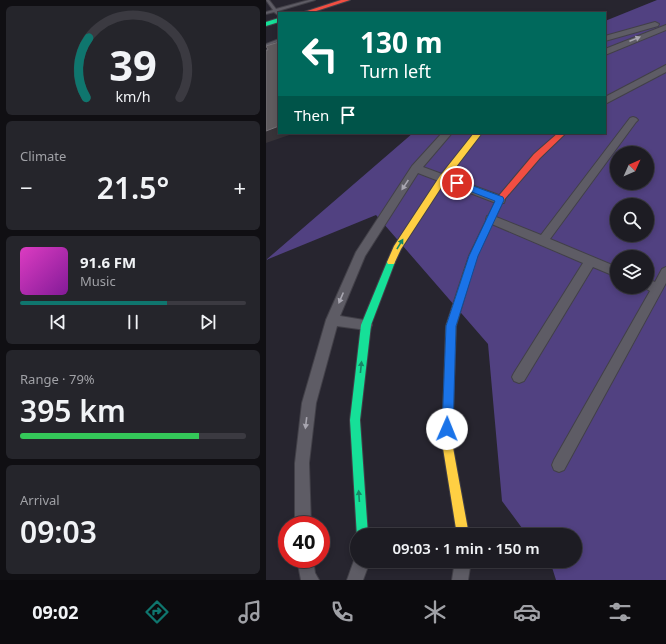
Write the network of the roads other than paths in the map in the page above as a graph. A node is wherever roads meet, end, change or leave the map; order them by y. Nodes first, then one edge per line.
1 (267, 0) edge
2 (313, 0) edge
3 (341, 1) edge
4 (275, 10) junction
5 (315, 11) edge
6 (266, 13) edge
7 (278, 14) edge
8 (278, 20) edge
9 (666, 22) edge
10 (266, 24) edge
11 (666, 28) edge
12 (606, 39) edge
13 (278, 40) edge
14 (266, 45) edge
15 (606, 52) edge
16 (666, 68) edge
17 (606, 100) edge
18 (633, 120) dead end
19 (446, 134) edge
20 (477, 134) edge
21 (561, 134) edge
22 (416, 168) junction
23 (442, 178) junction
24 (500, 200) junction
25 (491, 219) junction
26 (543, 241) junction
27 (590, 261) junction
28 (610, 269) edge
29 (666, 272) edge
30 (654, 285) edge
31 (648, 294) edge
32 (332, 320) junction
33 (366, 324) junction
34 (519, 377) dead end
35 (559, 465) dead end
36 (303, 516) edge
37 (362, 528) edge
38 (462, 528) edge
39 (306, 568) edge
40 (359, 568) edge
41 (462, 568) edge
42 (311, 580) edge
43 (355, 580) edge
44 (460, 580) edge

1 - 4 lane
2 - 4 lane
3 - 5 street
4 - 6 lane
4 - 7 lane
8 - 10 street
9 - 12 street
15 -> 11 street
13 - 14 lane
16 - 17 street
18 - 26 street
19 - 22 street
20 - 23 street
21 - 24 street
22 - 23 street
22 -> 32 street
23 - 24 street
33 -> 23 street
24 - 25 street
25 - 26 street
25 - 38 street
26 - 27 street
27 - 28 street
27 - 34 street
29 - 30 street
31 - 35 street
32 - 33 street
32 -> 36 street
37 -> 33 street
39 - 42 street
40 - 43 street
41 - 44 street

